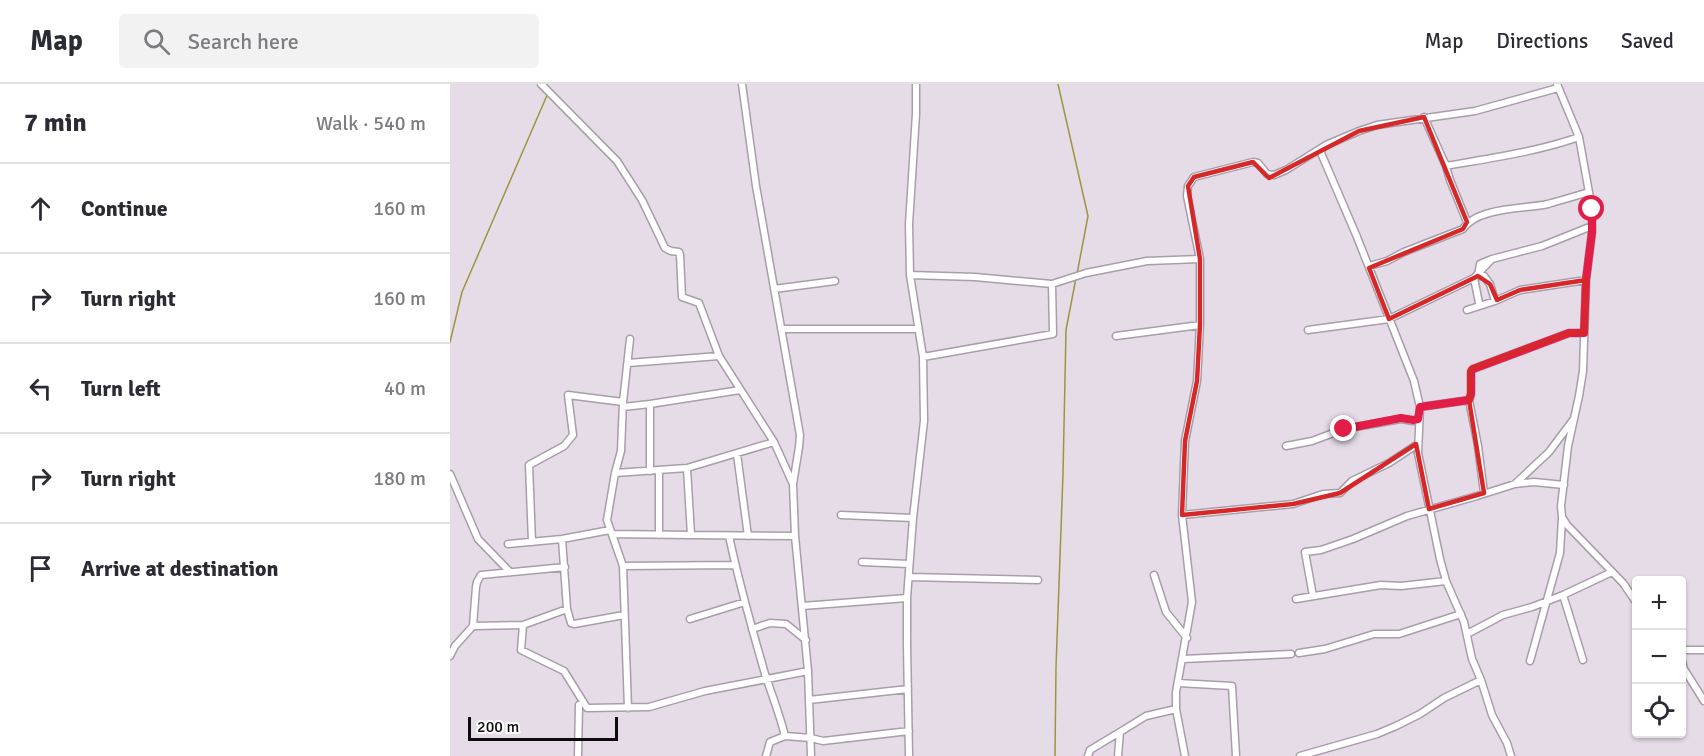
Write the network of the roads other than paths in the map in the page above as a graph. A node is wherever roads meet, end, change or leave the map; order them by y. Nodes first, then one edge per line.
1 (541, 84) edge
2 (742, 84) edge
3 (916, 84) edge
4 (1558, 86) edge
5 (1424, 117) junction
6 (1580, 136) junction
7 (1322, 149) junction
8 (1446, 166) junction
9 (1590, 192) junction
10 (1467, 222) junction
11 (1592, 226) junction
12 (1200, 259) junction
13 (1368, 266) junction
14 (910, 275) junction
15 (1476, 277) junction
16 (1586, 280) junction
17 (835, 281) dead end
18 (1052, 284) junction
19 (774, 289) junction
20 (1496, 301) junction
21 (1479, 303) dead end
22 (1467, 310) dead end
23 (1389, 319) junction
24 (1200, 325) junction
25 (918, 328) junction
26 (782, 329) junction
27 (1308, 330) dead end
28 (1584, 333) junction
29 (1116, 336) dead end
30 (630, 339) dead end
31 (719, 356) junction
32 (923, 357) junction
33 (628, 363) junction
34 (740, 390) junction
35 (1469, 400) junction
36 (650, 404) junction
37 (623, 405) junction
38 (1420, 407) junction
39 (1575, 417) junction
40 (1418, 419) junction
41 (774, 442) junction
42 (1418, 444) junction
43 (1286, 446) dead end
44 (737, 454) junction
45 (687, 468) junction
46 (659, 470) junction
47 (650, 471) junction
48 (615, 473) junction
49 (450, 474) edge
50 (793, 484) junction
51 (1515, 484) junction
52 (1564, 485) junction
53 (1484, 493) junction
54 (1429, 509) junction
55 (841, 515) dead end
56 (1182, 515) junction
57 (1562, 517) junction
58 (913, 518) junction
59 (611, 532) junction
60 (659, 535) junction
61 (691, 535) junction
62 (729, 536) junction
63 (748, 536) junction
64 (795, 536) junction
65 (562, 539) junction
66 (532, 542) junction
67 (508, 544) dead end
68 (862, 562) dead end
69 (909, 564) junction
70 (735, 565) junction
71 (623, 566) junction
72 (565, 567) junction
73 (510, 572) junction
74 (1612, 572) junction
75 (1154, 575) dead end
76 (909, 577) junction
77 (1038, 580) dead end
78 (1446, 581) junction
79 (1563, 595) junction
80 (1313, 596) junction
81 (1632, 596) edge
82 (907, 598) junction
83 (1296, 599) dead end
84 (1547, 601) junction
85 (745, 602) junction
86 (802, 606) junction
87 (567, 609) junction
88 (1461, 614) junction
89 (624, 615) junction
90 (690, 619) dead end
91 (524, 625) junction
92 (473, 627) junction
93 (752, 628) junction
94 (1467, 634) junction
95 (1187, 638) junction
96 (806, 640) junction
97 (1686, 650) edge
98 (1704, 650) edge
99 (1299, 653) dead end
100 (1291, 654) dead end
101 (450, 656) edge
102 (1183, 659) junction
103 (1583, 660) dead end
104 (1530, 661) dead end
105 (808, 671) junction
106 (1686, 672) edge
107 (766, 678) junction
108 (1480, 680) junction
109 (1178, 683) junction
110 (908, 689) junction
111 (809, 700) junction
112 (1704, 701) edge
113 (579, 705) dead end
114 (628, 708) junction
115 (1176, 709) junction
116 (909, 731) junction
117 (1120, 732) junction
118 (785, 736) junction
119 (811, 738) junction
120 (578, 756) edge
121 (766, 756) edge
122 (811, 756) edge
123 (909, 756) edge
124 (1088, 756) edge
125 (1118, 756) edge
126 (1185, 756) edge
127 (1236, 756) edge
128 (1300, 756) edge
129 (1511, 756) edge

1 - 31 street
2 - 19 street
3 - 14 street
4 - 5 street
4 - 6 street
5 - 7 street
5 - 8 street
6 - 8 street
6 - 9 street
7 - 12 street
7 - 13 street
8 - 10 street
9 - 10 street
9 - 11 street
10 - 13 street
11 - 15 street
11 - 16 street
12 - 18 street
12 - 24 street
13 - 23 street
14 - 18 street
14 - 25 street
15 - 20 street
15 - 21 street
15 - 23 street
16 - 20 street
16 - 28 street
17 - 19 street
18 - 32 street
19 - 26 street
20 - 22 street
23 - 27 street
23 - 38 street
24 - 29 street
24 - 56 street
25 - 26 street
25 - 32 street
26 - 50 street
28 - 35 street
28 - 39 street
30 - 33 street
31 - 33 street
31 - 34 street
32 - 58 street
33 - 37 street
34 - 36 street
34 - 41 street
35 - 38 street
35 - 53 street
36 - 37 street
36 - 47 street
37 - 48 street
37 - 66 street
38 - 40 street
39 - 51 street
39 - 52 street
40 - 42 street
40 - 43 street
41 - 44 street
41 - 50 street
42 - 54 street
42 - 56 street
44 - 45 street
44 - 63 street
45 - 46 street
45 - 61 street
46 - 47 street
46 - 60 street
47 - 48 street
48 - 59 street
49 - 73 street
50 - 64 street
51 - 52 street
51 - 53 street
52 - 57 street
53 - 54 street
54 - 78 street
54 - 80 street
55 - 58 street
56 - 95 street
57 - 74 street
57 - 84 street
58 - 69 street
59 - 60 street
59 - 65 street
59 - 71 street
60 - 61 street
61 - 62 street
62 - 63 street
62 - 70 street
63 - 64 street
64 - 86 street
65 - 66 street
65 - 72 street
66 - 67 street
68 - 69 street
69 - 76 street
70 - 71 street
70 - 85 street
71 - 89 street
72 - 73 street
72 - 87 street
73 - 92 street
74 - 79 street
74 - 81 street
75 - 95 street
76 - 77 street
76 - 82 street
78 - 80 street
78 - 88 street
79 - 84 street
79 - 103 street
80 - 83 street
82 - 86 street
82 - 110 street
84 - 94 street
84 - 104 street
85 - 90 street
85 - 93 street
86 - 96 street
87 - 89 street
87 - 91 street
88 - 94 street
88 - 99 street
89 - 114 street
91 - 92 street
91 - 114 street
92 - 101 street
93 - 96 street
93 - 107 street
94 - 108 street
95 - 102 street
96 - 105 street
97 - 98 street
100 - 102 street
102 - 109 street
105 - 107 street
105 - 111 street
106 - 112 street
107 - 114 street
107 - 118 street
108 - 128 street
108 - 129 street
109 - 115 street
109 - 127 street
110 - 111 street
110 - 116 street
111 - 119 street
113 - 120 street
115 - 117 street
115 - 126 street
116 - 119 street
116 - 123 street
117 - 124 street
117 - 125 street
118 - 119 street
118 - 121 street
119 - 122 street

